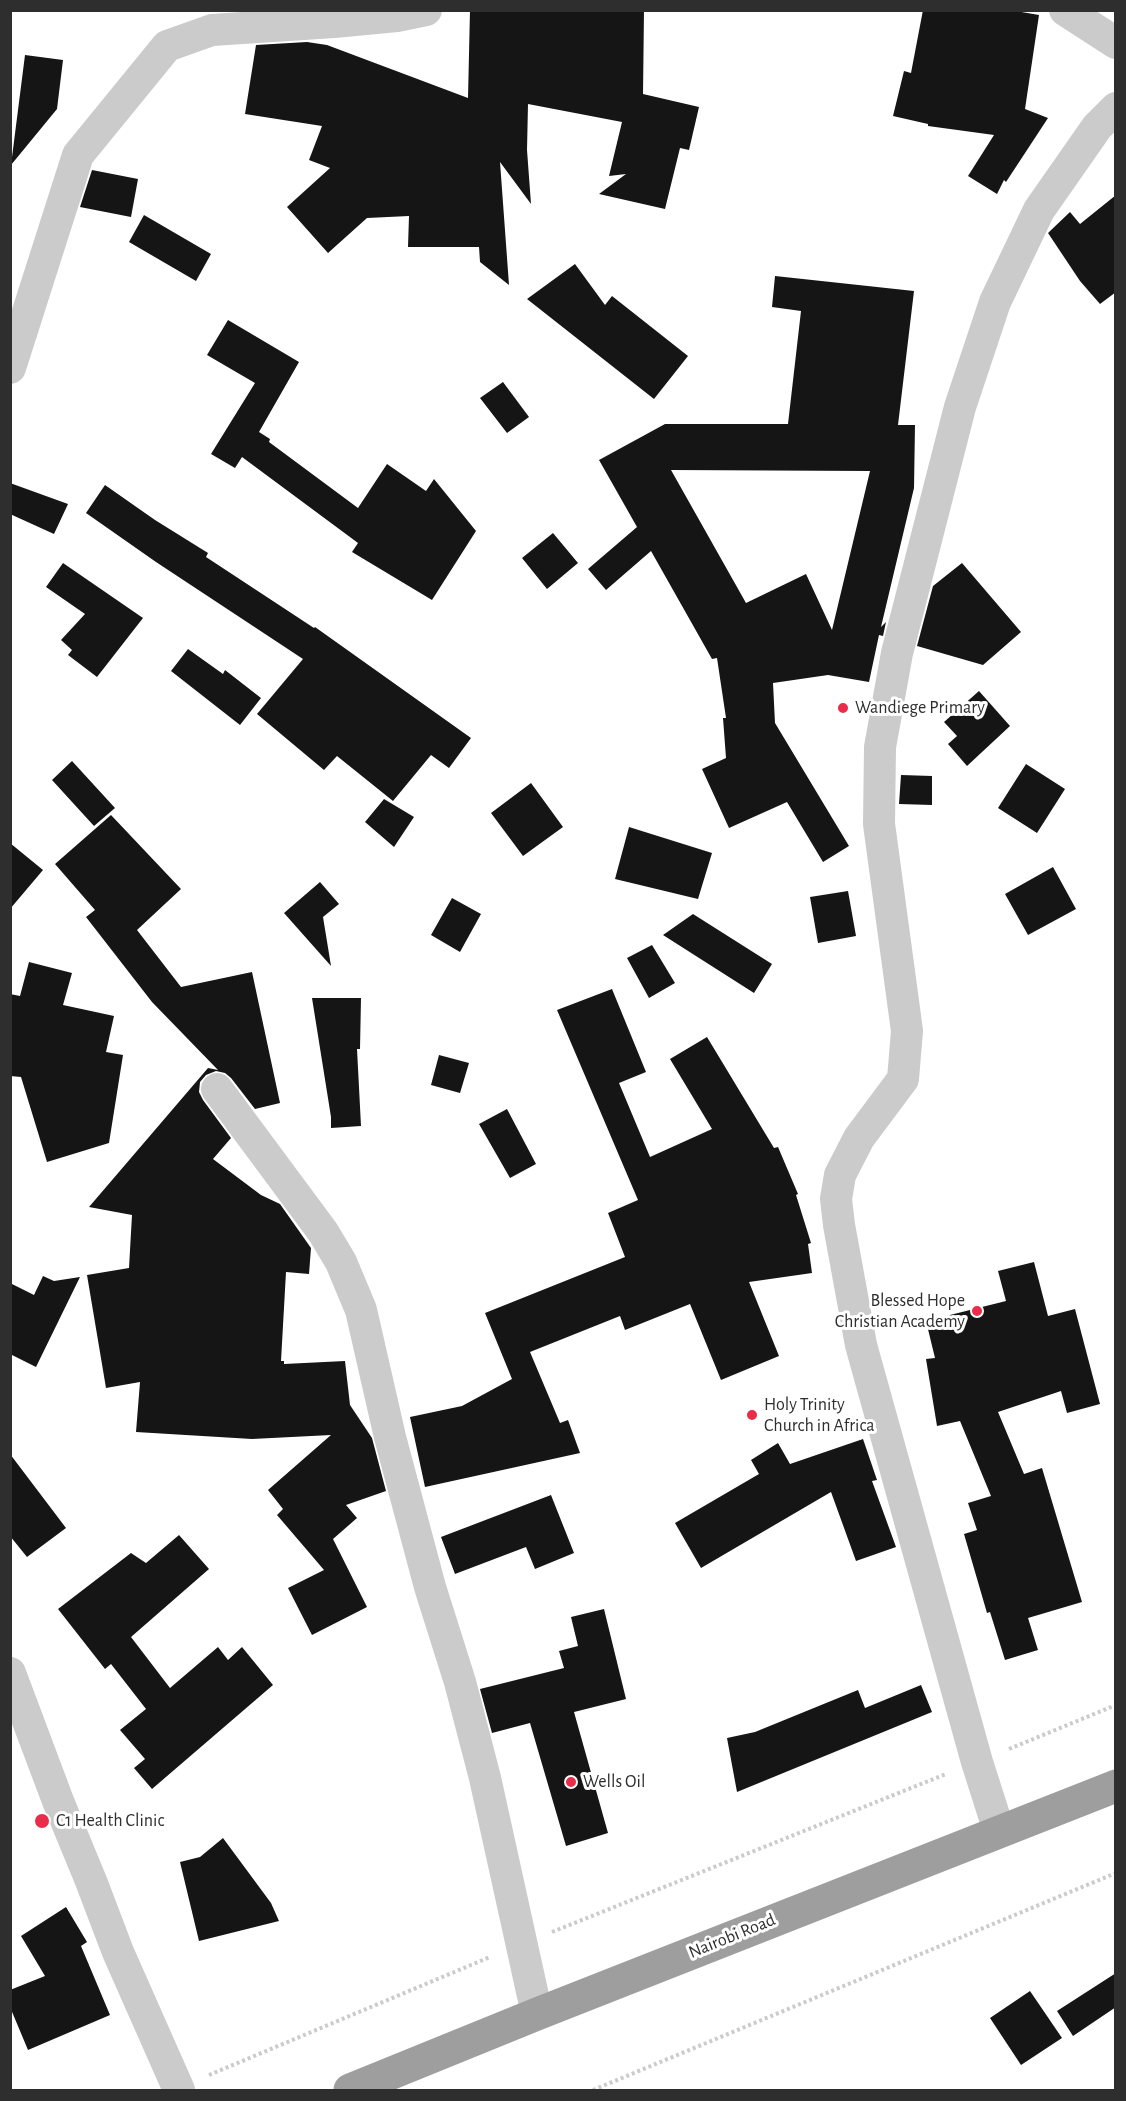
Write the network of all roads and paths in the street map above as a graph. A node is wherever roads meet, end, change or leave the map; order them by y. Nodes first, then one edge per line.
1 (426, 10) edge
2 (1065, 10) edge
3 (1116, 43) edge
4 (1116, 108) edge
5 (10, 368) edge
6 (217, 1089) dead end
7 (10, 1673) edge
8 (1116, 1705) edge
9 (977, 1762) junction
10 (1116, 1785) edge
11 (1116, 1803) edge
12 (999, 1831) junction
13 (1116, 1873) edge
14 (521, 1944) junction
15 (537, 2014) junction
16 (179, 2089) edge
17 (350, 2091) edge
18 (406, 2091) edge
19 (593, 2091) edge

1 - 5 street
2 - 3 street
4 - 9 street
6 - 14 street
7 - 16 street
8 - 9 path
9 - 12 street
9 - 14 path
10 - 12 highway, Nairobi Road
11 - 18 highway, Nairobi Road
12 - 15 highway, Nairobi Road
13 - 19 path
14 - 15 street
14 - 16 path
15 - 17 highway, Nairobi Road

